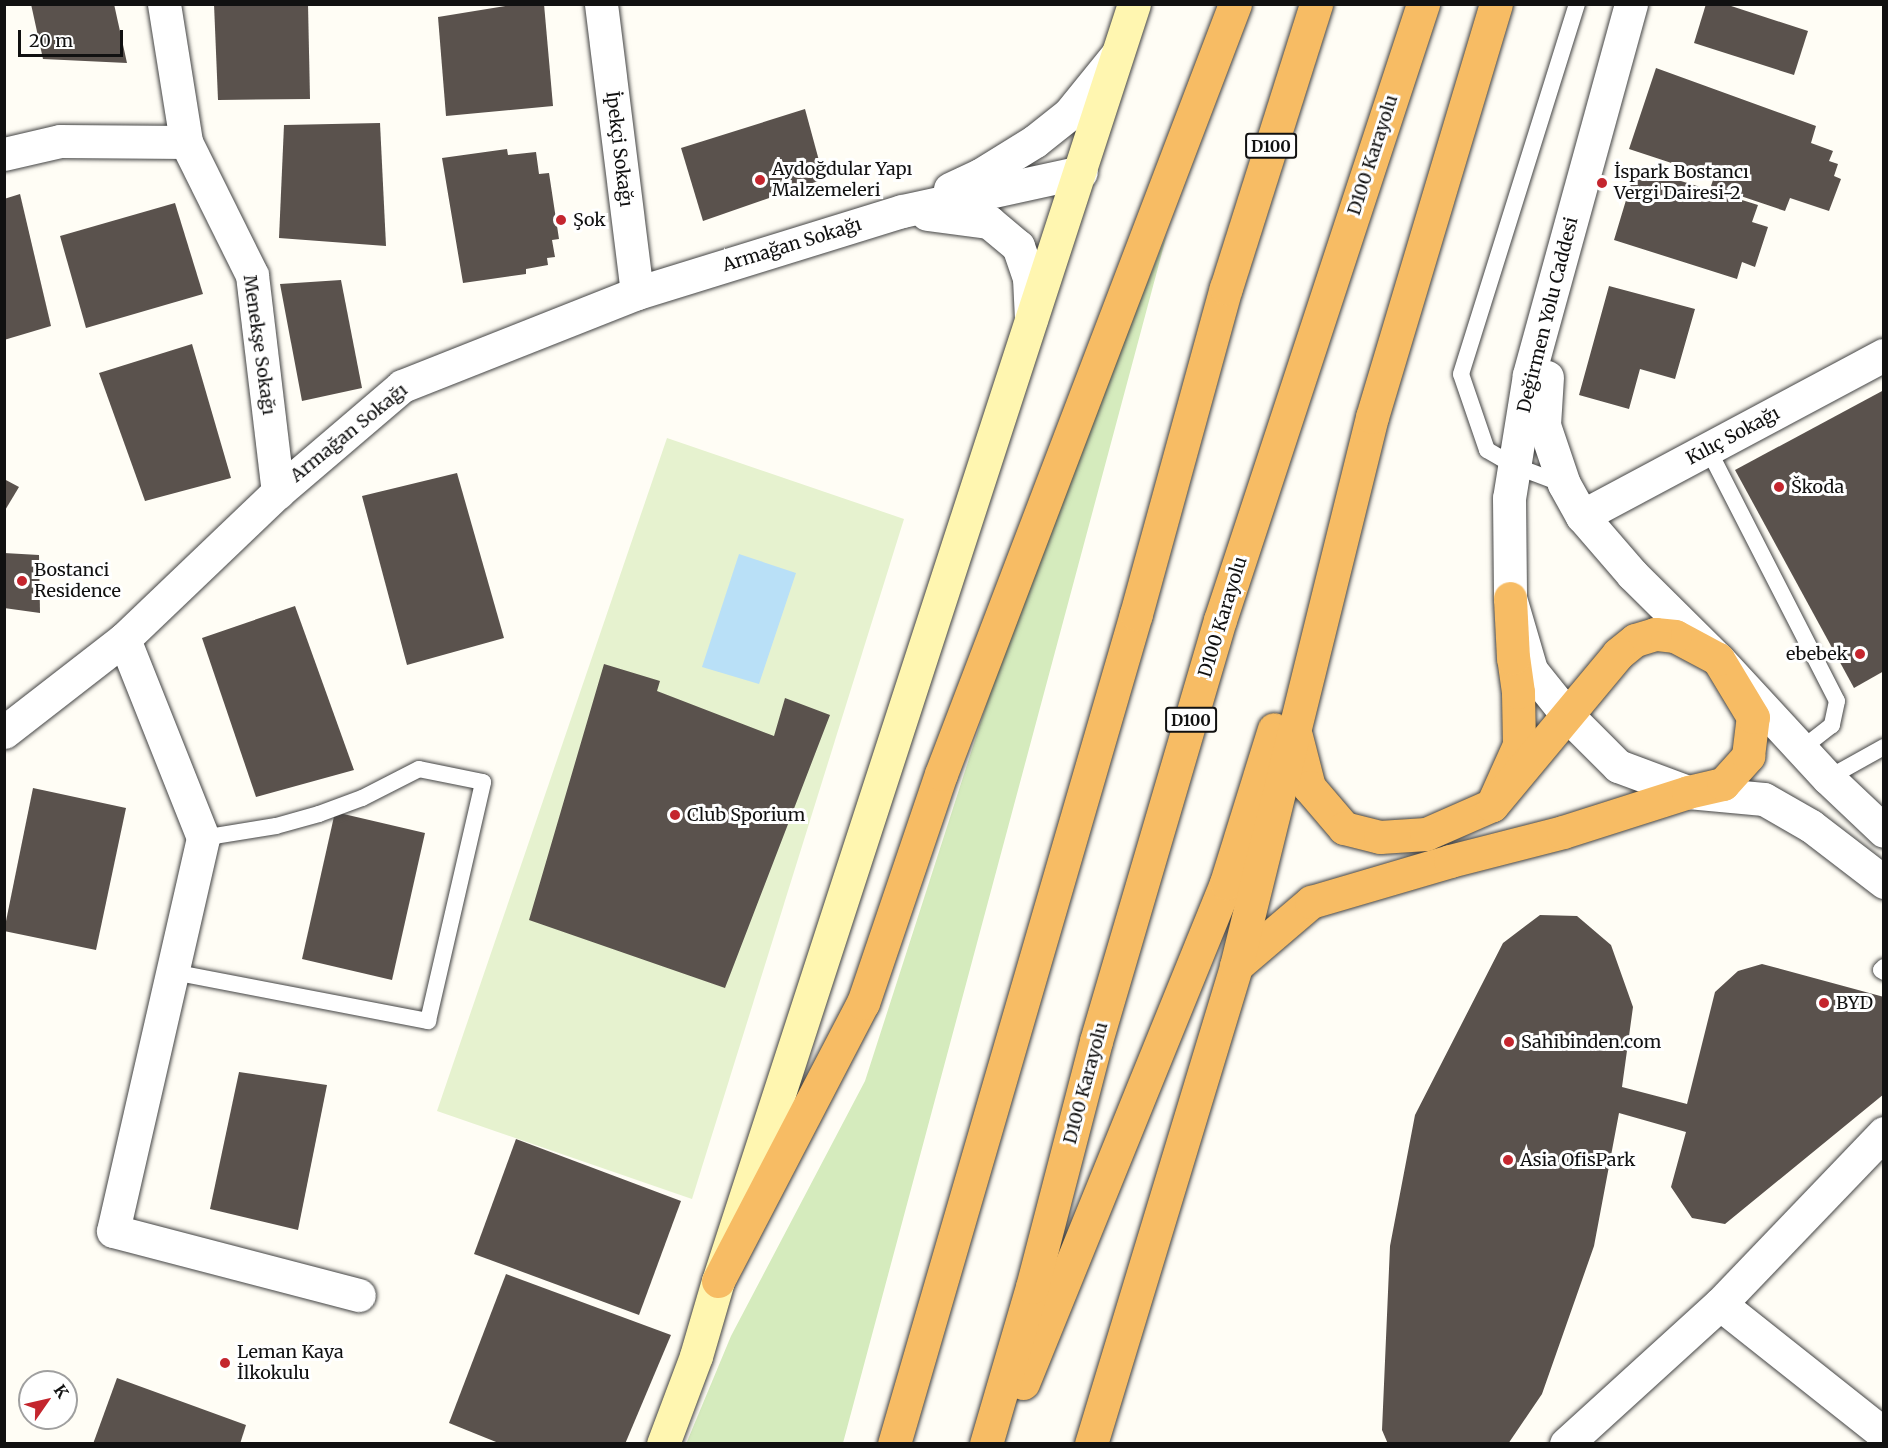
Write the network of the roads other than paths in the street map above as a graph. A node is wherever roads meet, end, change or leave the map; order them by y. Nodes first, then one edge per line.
1 (164, 4) edge
2 (601, 4) edge
3 (1134, 4) edge
4 (1235, 4) edge
5 (1295, 4) edge
6 (1316, 4) edge
7 (1423, 4) edge
8 (1496, 4) edge
9 (1577, 4) edge
10 (1631, 4) edge
11 (1651, 4) edge
12 (1119, 52) junction
13 (186, 142) junction
14 (4, 154) edge
15 (1080, 172) junction
16 (902, 211) junction
17 (1226, 288) junction
18 (637, 293) junction
19 (1031, 319) junction
20 (1884, 355) edge
21 (1370, 425) junction
22 (1708, 449) junction
23 (1513, 465) junction
24 (1564, 484) junction
25 (278, 492) junction
26 (1582, 516) junction
27 (1510, 598) junction
28 (124, 639) junction
29 (1718, 659) junction
30 (1567, 715) junction
31 (1295, 730) junction
32 (4, 732) edge
33 (1884, 747) edge
34 (1801, 748) junction
35 (1828, 778) junction
36 (1688, 792) junction
37 (1492, 805) junction
38 (1884, 831) edge
39 (203, 838) junction
40 (1884, 882) edge
41 (1236, 966) junction
42 (1884, 967) edge
43 (172, 972) junction
44 (1884, 972) edge
45 (1884, 1133) edge
46 (718, 1281) junction
47 (359, 1294) dead end
48 (1720, 1304) junction
49 (1884, 1434) edge
50 (663, 1443) edge
51 (894, 1443) edge
52 (986, 1443) edge
53 (998, 1443) edge
54 (1091, 1443) edge
55 (1566, 1443) edge

1 - 13 street, Menekşe Sokağı
2 - 18 street, İpekçi Sokağı
3 - 12 main road
4 - 46 highway
5 - 17 highway
6 - 17 highway, D100
7 - 52 highway, D100 Karayolu / D100
8 - 21 highway
9 - 23 lane
10 - 23 street, Değirmen Yolu Caddesi
11 - 24 street, Değirmen Yolu Caddesi
12 - 15 main road
12 - 16 street
13 - 14 street
13 - 25 street, Menekşe Sokağı
15 - 16 street
15 - 19 main road
16 - 18 street, Armağan Sokağı
16 - 19 street
17 - 51 highway, D100
18 - 25 street, Armağan Sokağı
19 - 46 main road
20 - 22 street, Kılıç Sokağı
21 - 31 highway
21 - 53 highway
22 - 26 street, Kılıç Sokağı
22 - 34 lane
23 - 24 lane
23 - 27 street, Değirmen Yolu Caddesi
24 - 26 street, Değirmen Yolu Caddesi
25 - 28 street, Armağan Sokağı
26 - 29 street, Değirmen Yolu Caddesi
27 - 30 street, Değirmen Yolu Caddesi
27 - 37 highway
28 - 32 street, Armağan Sokağı
28 - 39 street
29 - 30 highway
29 - 34 street, Değirmen Yolu Caddesi
29 - 36 highway
30 - 36 street, Değirmen Yolu Caddesi
30 - 37 highway
31 - 37 highway
31 - 41 highway
33 - 35 lane
34 - 35 street, Değirmen Yolu Caddesi
35 - 38 street, Değirmen Yolu Caddesi
36 - 40 street, Değirmen Yolu Caddesi
36 - 41 highway
39 - 43 street
39 - 43 lane
41 - 54 highway
42 - 44 lane
43 - 47 street
45 - 48 street
46 - 50 main road
48 - 49 street
48 - 55 street

